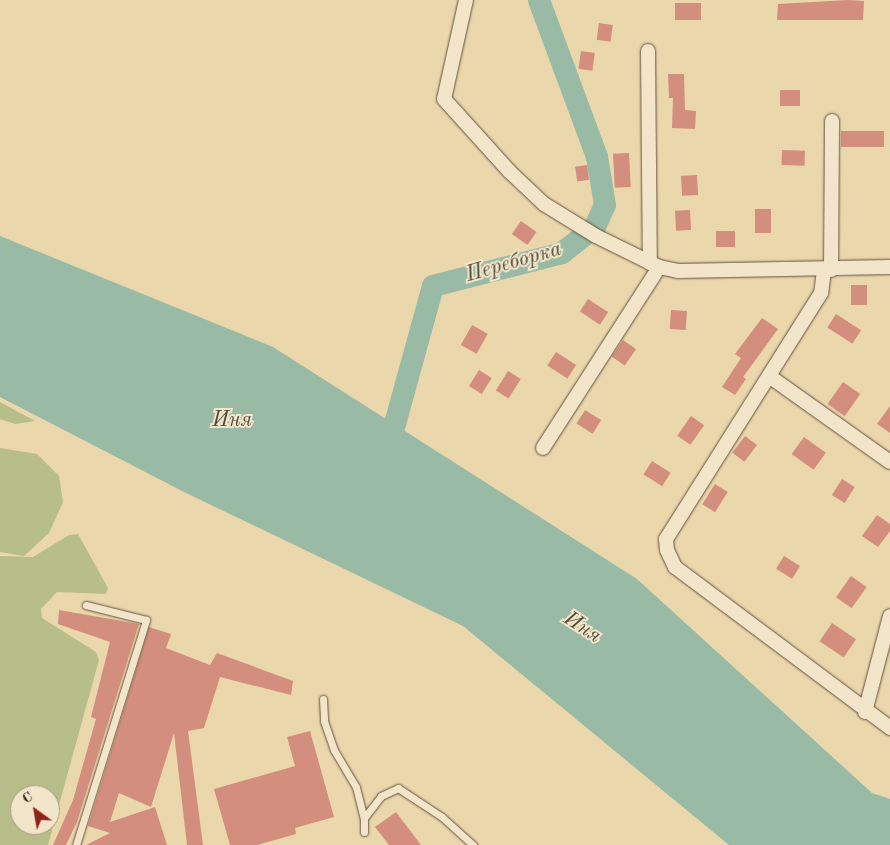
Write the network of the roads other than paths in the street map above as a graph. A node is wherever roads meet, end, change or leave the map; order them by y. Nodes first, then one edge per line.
1 (466, 0) edge
2 (648, 50) dead end
3 (832, 121) dead end
4 (655, 265) junction
5 (890, 267) edge
6 (827, 270) junction
7 (769, 376) junction
8 (543, 448) dead end
9 (890, 462) edge
10 (86, 605) dead end
11 (890, 616) edge
12 (323, 699) dead end
13 (865, 712) junction
14 (890, 728) edge
15 (364, 818) junction
16 (364, 832) dead end
17 (76, 845) edge
18 (473, 845) edge

1 - 4 street
2 - 4 street
3 - 6 street
4 - 6 street
4 - 8 street
5 - 6 street
6 - 7 street
7 - 9 street
7 - 13 street
10 - 17 lane
11 - 13 street
12 - 15 lane
13 - 14 street
15 - 16 lane
15 - 18 lane

